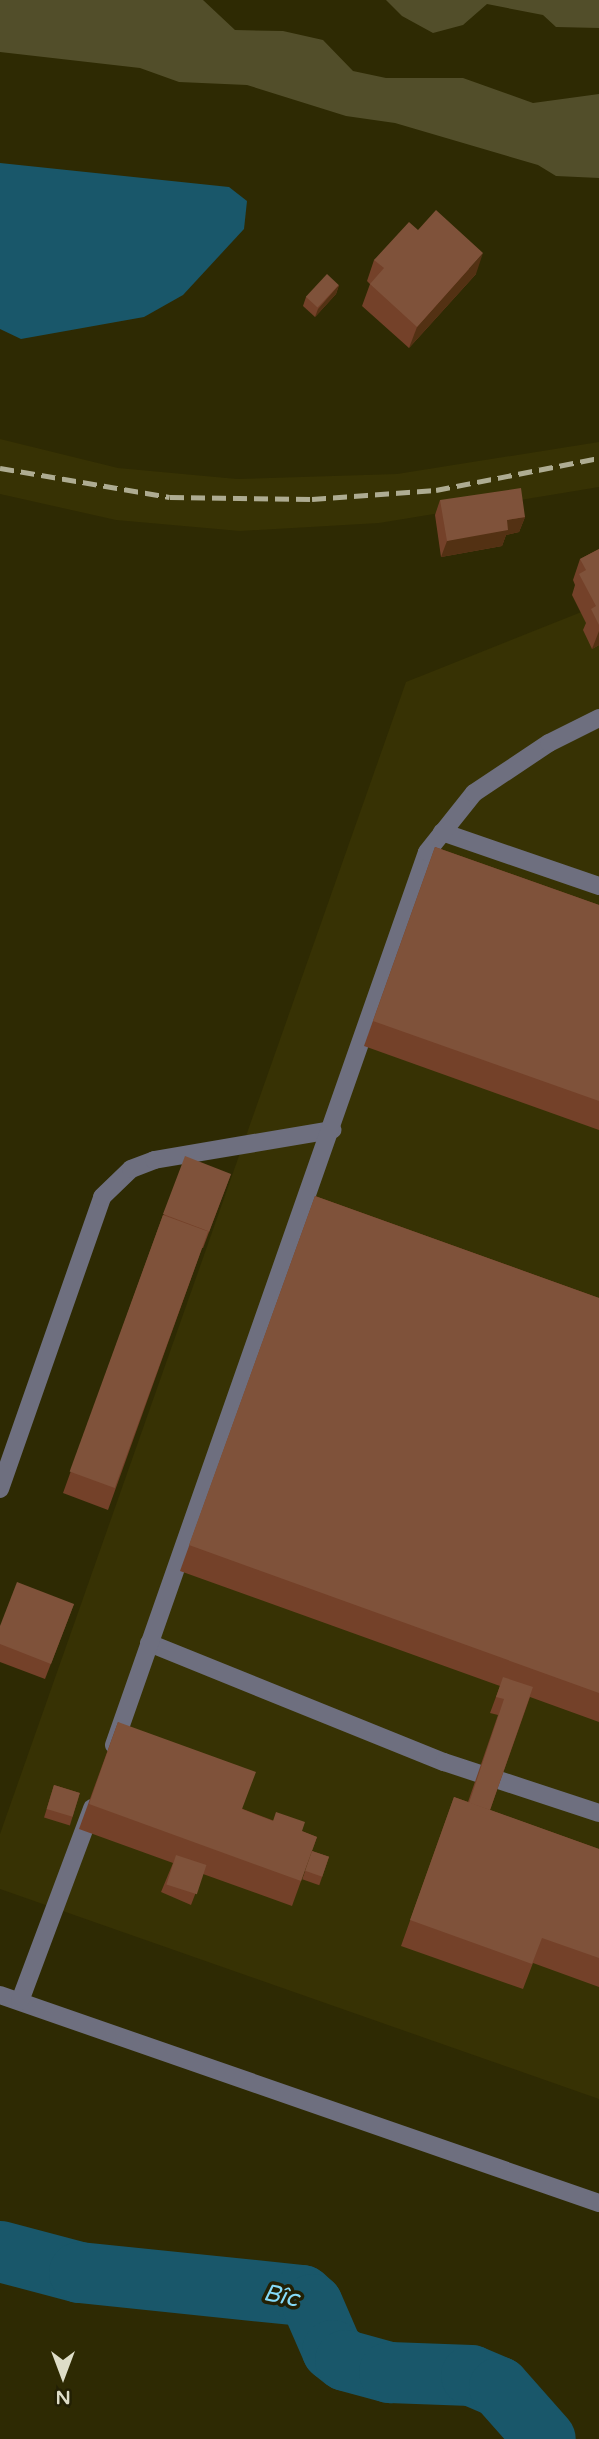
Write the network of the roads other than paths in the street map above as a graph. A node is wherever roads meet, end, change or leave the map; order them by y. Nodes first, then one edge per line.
1 (599, 718) edge
2 (442, 832) junction
3 (599, 886) edge
4 (332, 1130) junction
5 (0, 1489) edge
6 (149, 1643) junction
7 (108, 1761) edge
8 (99, 1787) edge
9 (599, 1813) edge
10 (0, 1995) edge
11 (20, 2001) junction
12 (599, 2203) edge

1 - 2 lane
2 - 3 lane
2 - 4 lane
4 - 5 lane
4 - 6 lane
6 - 7 lane
6 - 9 lane
8 - 11 lane
10 - 11 lane
11 - 12 lane

